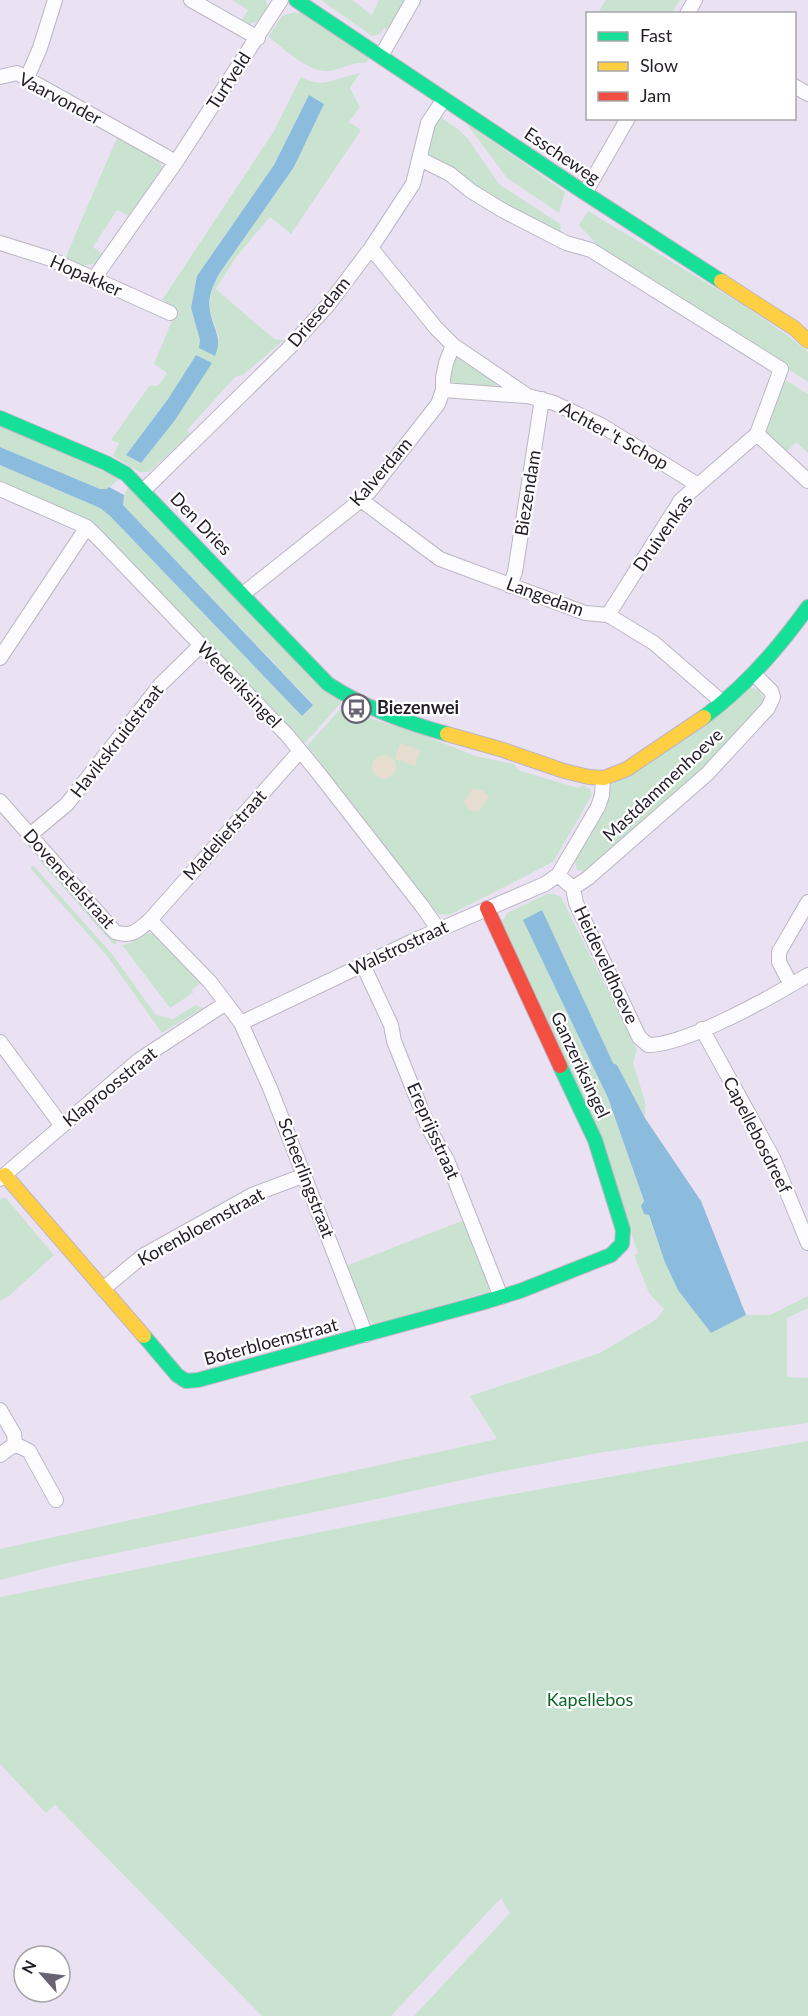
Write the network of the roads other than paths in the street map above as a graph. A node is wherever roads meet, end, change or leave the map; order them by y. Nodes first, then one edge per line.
1 (55, 0) edge
2 (190, 0) edge
3 (282, 0) edge
4 (297, 0) edge
5 (413, 0) edge
6 (258, 38) junction
7 (381, 56) junction
8 (0, 77) edge
9 (27, 78) junction
10 (444, 99) junction
11 (627, 120) edge
12 (420, 159) junction
13 (176, 162) junction
14 (585, 193) junction
15 (0, 243) edge
16 (371, 248) junction
17 (93, 280) junction
18 (170, 313) dead end
19 (808, 340) edge
20 (453, 345) junction
21 (443, 390) junction
22 (528, 396) junction
23 (542, 399) junction
24 (0, 418) edge
25 (757, 434) junction
26 (808, 481) edge
27 (698, 485) junction
28 (0, 489) edge
29 (143, 491) junction
30 (361, 500) junction
31 (87, 527) junction
32 (510, 585) junction
33 (243, 594) junction
34 (808, 607) edge
35 (608, 615) junction
36 (201, 645) junction
37 (0, 658) edge
38 (754, 674) junction
39 (722, 702) junction
40 (300, 751) junction
41 (603, 778) junction
42 (0, 801) edge
43 (30, 835) junction
44 (558, 875) junction
45 (573, 888) junction
46 (808, 902) edge
47 (487, 908) junction
48 (150, 920) junction
49 (438, 929) junction
50 (363, 965) junction
51 (808, 975) edge
52 (791, 985) junction
53 (226, 1003) junction
54 (241, 1023) junction
55 (702, 1029) junction
56 (0, 1042) edge
57 (62, 1126) junction
58 (304, 1175) junction
59 (3, 1177) edge
60 (808, 1243) edge
61 (622, 1244) joint
62 (103, 1289) junction
63 (501, 1297) junction
64 (366, 1335) junction
65 (0, 1410) edge
66 (15, 1444) junction
67 (0, 1455) edge
68 (56, 1500) dead end

1 - 9 street
2 - 6 street
3 - 6 street, Turfveld
4 - 7 street, Esscheweg
5 - 7 street
6 - 13 street, Turfveld
7 - 10 street, Esscheweg
8 - 9 street, Vaarvonder
9 - 13 street, Vaarvonder
10 - 12 street, Driesedam
10 - 14 street, Esscheweg
11 - 14 street
12 - 16 street, Driesedam
12 - 25 street
13 - 17 street, Turfveld
14 - 19 street, Esscheweg
15 - 17 street, Hopakker
16 - 20 street, Achter 't Schop
16 - 29 street, Driesedam
17 - 18 street, Hopakker
20 - 21 street, Kalverdam
20 - 22 street, Achter 't Schop
21 - 22 street, Achter 't Schop
21 - 30 street, Kalverdam
22 - 23 street, Achter 't Schop
23 - 27 street, Achter 't Schop
23 - 32 street, Biezendam
24 - 29 street, Den Dries
25 - 26 street
25 - 27 street, Druivenkas
27 - 35 street, Druivenkas
28 - 31 street, Wederiksingel
29 - 33 street, Den Dries
30 - 32 street, Langedam
30 - 33 street, Kalverdam
31 - 36 street, Wederiksingel
31 - 37 street
32 - 35 street, Langedam
33 - 41 street, Den Dries
34 - 38 street, Mastdammenhoeve
35 - 39 street, Langedam
36 - 40 street, Wederiksingel
36 - 43 street, Havikskruidstraat
38 - 39 street, Mastdammenhoeve
38 - 45 street, Mastdammenhoeve
39 - 41 street, Mastdammenhoeve
40 - 48 street, Madeliefstraat
40 - 49 street, Wederiksingel
41 - 44 street, Mastdammenhoeve
42 - 43 street, Dovenetelstraat
43 - 48 street, Dovenetelstraat
44 - 45 street, Heideveldhoeve
44 - 47 street, Walstrostraat
45 - 55 street, Heideveldhoeve
46 - 52 street
47 - 49 street, Walstrostraat
47 - 61 street, Ganzeriksingel
48 - 53 street
49 - 50 street, Walstrostraat
50 - 54 street, Walstrostraat
50 - 63 street, Ereprijsstraat
51 - 52 street, Heideveldhoeve
52 - 55 street, Heideveldhoeve
53 - 54 street
53 - 57 street, Klaproosstraat
54 - 58 street, Scheerlingstraat
55 - 60 street, Capellebosdreef
56 - 57 street
57 - 59 street, Klaproosstraat
58 - 62 street, Korenbloemstraat
58 - 64 street, Scheerlingstraat
59 - 62 street, Boterbloemstraat
61 - 63 street, Boterbloemstraat
62 - 64 street, Boterbloemstraat
63 - 64 street, Boterbloemstraat
65 - 66 street
66 - 67 street
66 - 68 street

